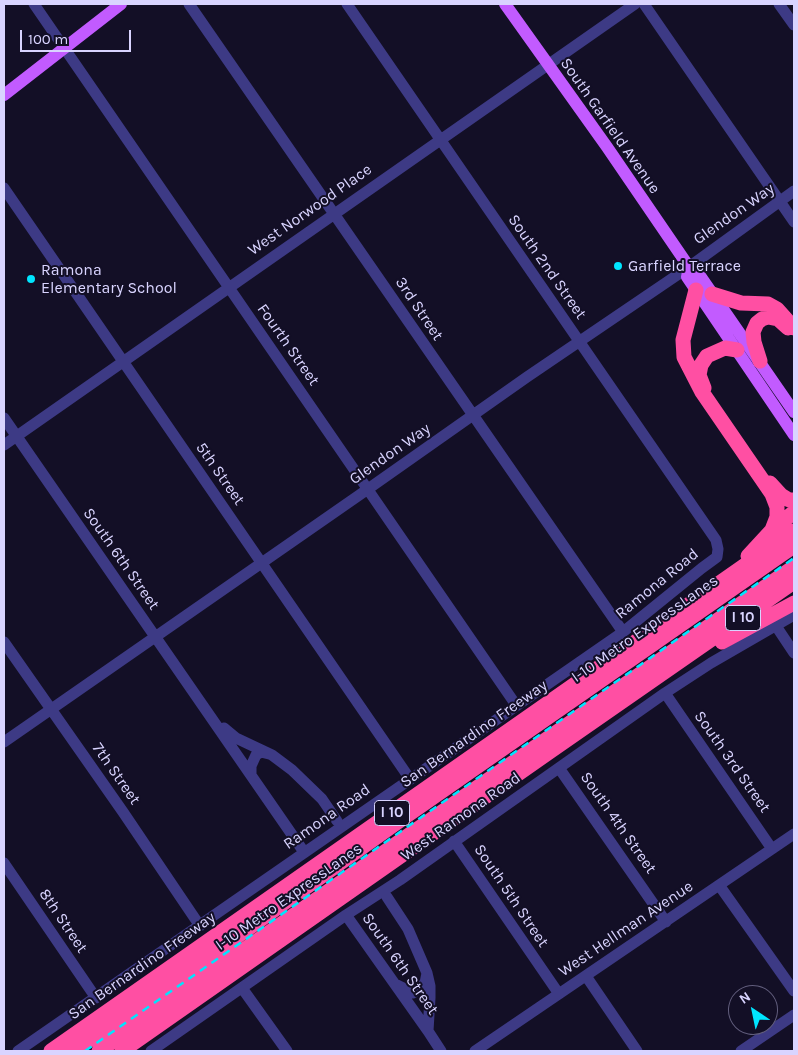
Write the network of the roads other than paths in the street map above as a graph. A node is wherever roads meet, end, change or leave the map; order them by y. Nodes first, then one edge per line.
1 (34, 4) edge
2 (121, 4) edge
3 (189, 4) edge
4 (347, 4) edge
5 (504, 4) edge
6 (635, 4) edge
7 (644, 4) edge
8 (779, 4) edge
9 (794, 25) edge
10 (65, 48) junction
11 (547, 65) junction
12 (4, 95) edge
13 (440, 139) junction
14 (4, 188) edge
15 (794, 191) edge
16 (780, 202) junction
17 (334, 213) junction
18 (794, 222) edge
19 (689, 267) junction
20 (228, 287) junction
21 (696, 290) junction
22 (712, 294) junction
23 (794, 328) edge
24 (794, 337) edge
25 (579, 341) junction
26 (737, 350) junction
27 (760, 361) junction
28 (122, 362) junction
29 (794, 412) edge
30 (473, 415) junction
31 (4, 418) edge
32 (794, 435) edge
33 (16, 436) junction
34 (4, 445) edge
35 (368, 489) junction
36 (794, 500) edge
37 (794, 512) edge
38 (772, 530) junction
39 (794, 531) edge
40 (794, 546) edge
41 (718, 549) joint
42 (262, 562) junction
43 (794, 567) edge
44 (732, 574) junction
45 (794, 582) edge
46 (794, 603) edge
47 (794, 615) edge
48 (776, 626) junction
49 (623, 632) junction
50 (155, 637) junction
51 (4, 642) edge
52 (693, 653) junction
53 (794, 653) edge
54 (665, 693) junction
55 (516, 705) junction
56 (50, 709) junction
57 (212, 718) junction
58 (4, 742) edge
59 (272, 755) junction
60 (559, 768) junction
61 (251, 773) junction
62 (410, 778) junction
63 (337, 821) dead end
64 (794, 834) edge
65 (454, 841) junction
66 (772, 849) junction
67 (304, 852) junction
68 (4, 863) edge
69 (719, 885) junction
70 (387, 897) dead end
71 (346, 914) junction
72 (666, 922) junction
73 (200, 926) junction
74 (427, 973) junction
75 (586, 976) junction
76 (394, 984) junction
77 (242, 988) junction
78 (794, 991) edge
79 (559, 994) junction
80 (96, 998) junction
81 (794, 1015) edge
82 (428, 1031) junction
83 (18, 1051) edge
84 (51, 1051) edge
85 (73, 1051) edge
86 (100, 1051) edge
87 (122, 1051) edge
88 (151, 1051) edge
89 (287, 1051) edge
90 (441, 1051) edge
91 (475, 1051) edge
92 (637, 1051) edge
93 (741, 1051) edge

1 - 10 street, Fourth Street
2 - 10 main road
3 - 17 street, 3rd Street
4 - 13 street, South 2nd Street
5 - 11 main road, South Garfield Avenue
6 - 11 street, West Norwood Place
7 - 16 street
8 - 9 street
10 - 12 main road
10 - 20 street, Fourth Street
11 - 13 street, West Norwood Place
11 - 19 main road, South Garfield Avenue
13 - 17 street, West Norwood Place
13 - 25 street, South 2nd Street
14 - 28 street, 5th Street
15 - 16 street, Glendon Way
16 - 18 street
16 - 19 street, Glendon Way
17 - 20 street, West Norwood Place
17 - 30 street, 3rd Street
19 - 21 main road, South Garfield Avenue
19 - 22 main road, South Garfield Avenue
19 - 25 street, Glendon Way
20 - 28 street, West Norwood Place
20 - 35 street, Fourth Street
21 - 26 main road, South Garfield Avenue
21 - 38 highway
22 - 23 highway
22 - 27 main road, South Garfield Avenue
24 - 27 highway
25 - 30 street, Glendon Way
25 - 41 street, South 2nd Street
26 - 32 main road, South Garfield Avenue
26 - 36 highway
27 - 29 main road, South Garfield Avenue
28 - 33 street, West Norwood Place
28 - 42 street, 5th Street
30 - 35 street, Glendon Way
30 - 49 street, 3rd Street
31 - 33 street, South 6th Street
33 - 34 street, West Norwood Place
33 - 50 street, South 6th Street
35 - 42 street, Glendon Way
35 - 55 street, Fourth Street
37 - 38 highway
38 - 44 highway
39 - 44 highway, San Bernardino Freeway / I 10
40 - 85 highway, I-10 Metro ExpressLanes
41 - 49 street, Ramona Road
42 - 50 street, Glendon Way
42 - 62 street, 5th Street
43 - 86 highway, I-10 Metro ExpressLanes
44 - 84 highway, San Bernardino Freeway / I 10
45 - 52 highway, I 10
46 - 52 highway
47 - 48 street, West Ramona Road
48 - 53 street
48 - 54 street, West Ramona Road
49 - 55 street, Ramona Road
50 - 56 street, Glendon Way
50 - 57 street, South 6th Street
51 - 56 street, 7th Street
52 - 87 highway, I 10
54 - 60 street, West Ramona Road
54 - 66 street, South 3rd Street
55 - 62 street, Ramona Road
56 - 58 street, Glendon Way
56 - 73 street, 7th Street
57 - 59 street, South 6th Street
57 - 61 street, South 6th Street
59 - 61 street
59 - 63 street, South 6th Street
60 - 65 street, West Ramona Road
60 - 72 street, South 4th Street
61 - 67 street, South 6th Street
62 - 67 street, Ramona Road
64 - 66 street, West Hellman Avenue
65 - 71 street, West Ramona Road
65 - 79 street, South 5th Street
66 - 69 street, West Hellman Avenue
67 - 73 street, Ramona Road
68 - 80 street, 8th Street
69 - 72 street, West Hellman Avenue
69 - 78 street
70 - 74 street, South 6th Street
71 - 76 street, South 6th Street
71 - 77 street, West Ramona Road
72 - 75 street, West Hellman Avenue
73 - 80 street, Ramona Road
74 - 76 street
74 - 82 street, South 6th Street
75 - 79 street, West Hellman Avenue
75 - 92 street
76 - 82 street, South 6th Street
77 - 88 street, West Ramona Road
77 - 89 street
79 - 91 street, West Hellman Avenue
80 - 83 street, Ramona Road
81 - 93 street
82 - 90 street, South 6th Street

